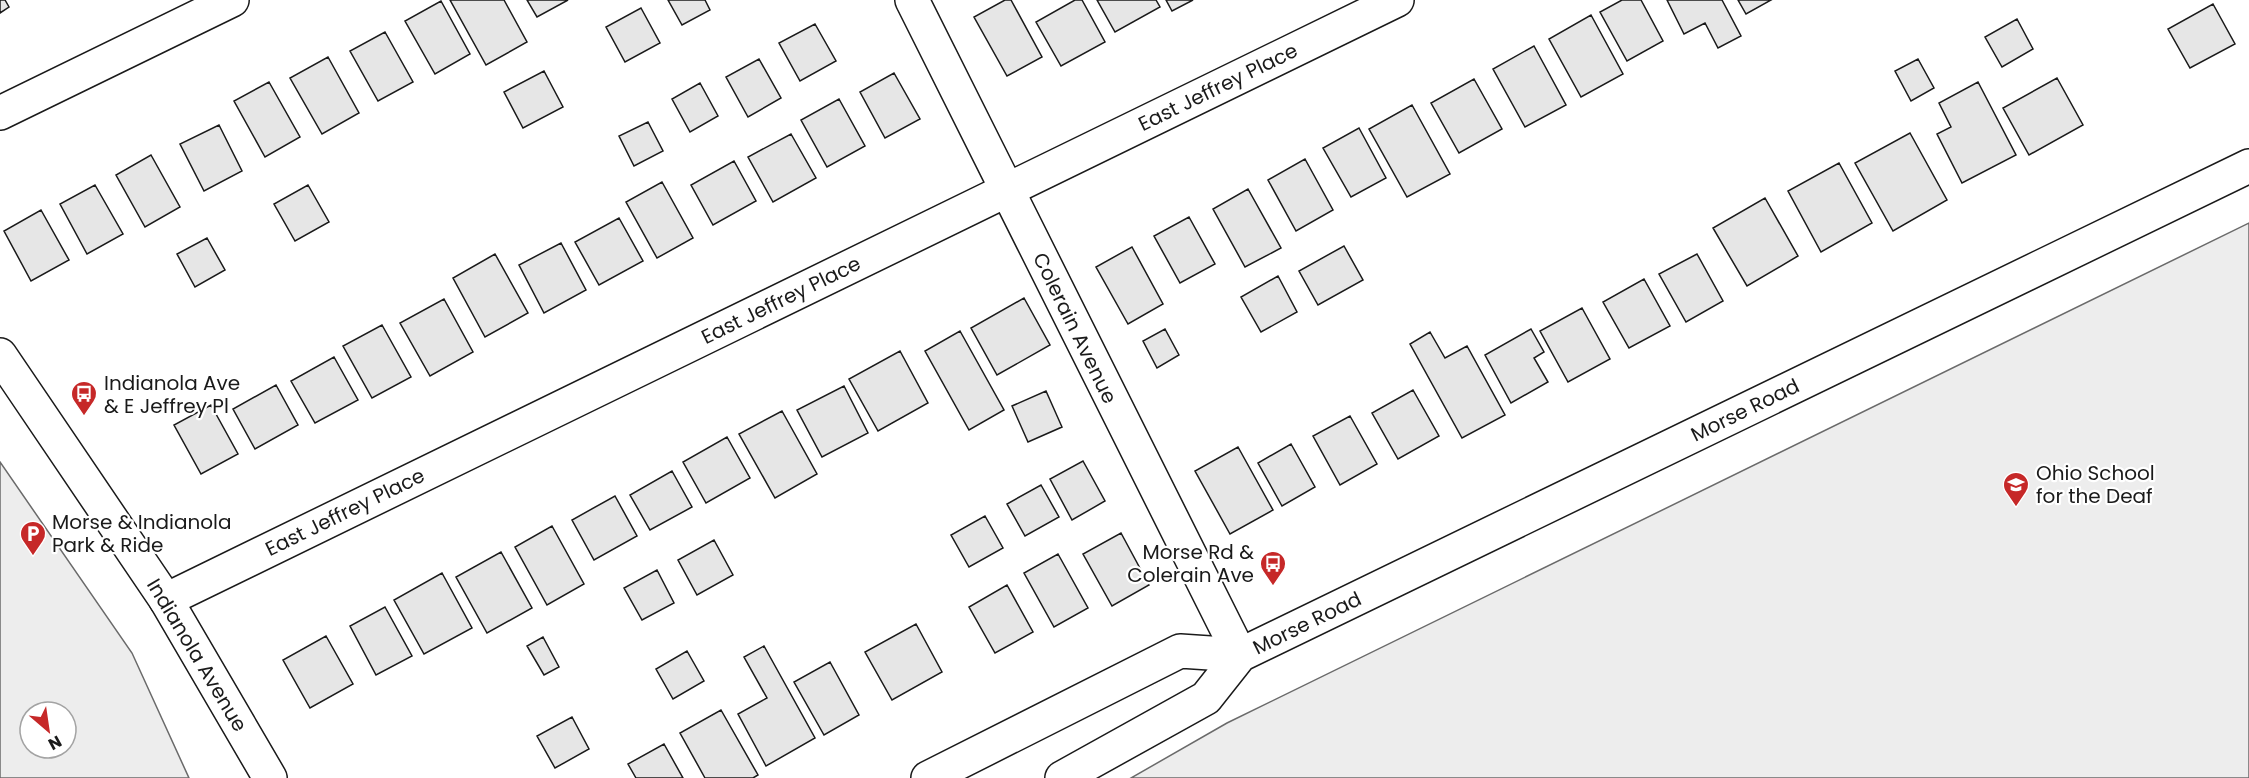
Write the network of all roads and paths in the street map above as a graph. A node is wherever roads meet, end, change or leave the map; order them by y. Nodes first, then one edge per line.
1 (232, 0) edge
2 (912, 0) edge
3 (1397, 0) edge
4 (0, 113) edge
5 (2249, 166) edge
6 (1006, 190) junction
7 (0, 355) edge
8 (166, 600) junction
9 (1240, 655) junction
10 (270, 778) edge
11 (928, 778) edge
12 (1062, 778) edge

1 - 4 street
2 - 6 street, Colerain Avenue
3 - 6 street, East Jeffrey Place
5 - 9 street, Morse Road
6 - 8 street, East Jeffrey Place
6 - 9 street, Colerain Avenue
7 - 8 street, Indianola Avenue
8 - 10 street, Indianola Avenue
9 - 11 street, Morse Road
9 - 12 street, Morse Road

